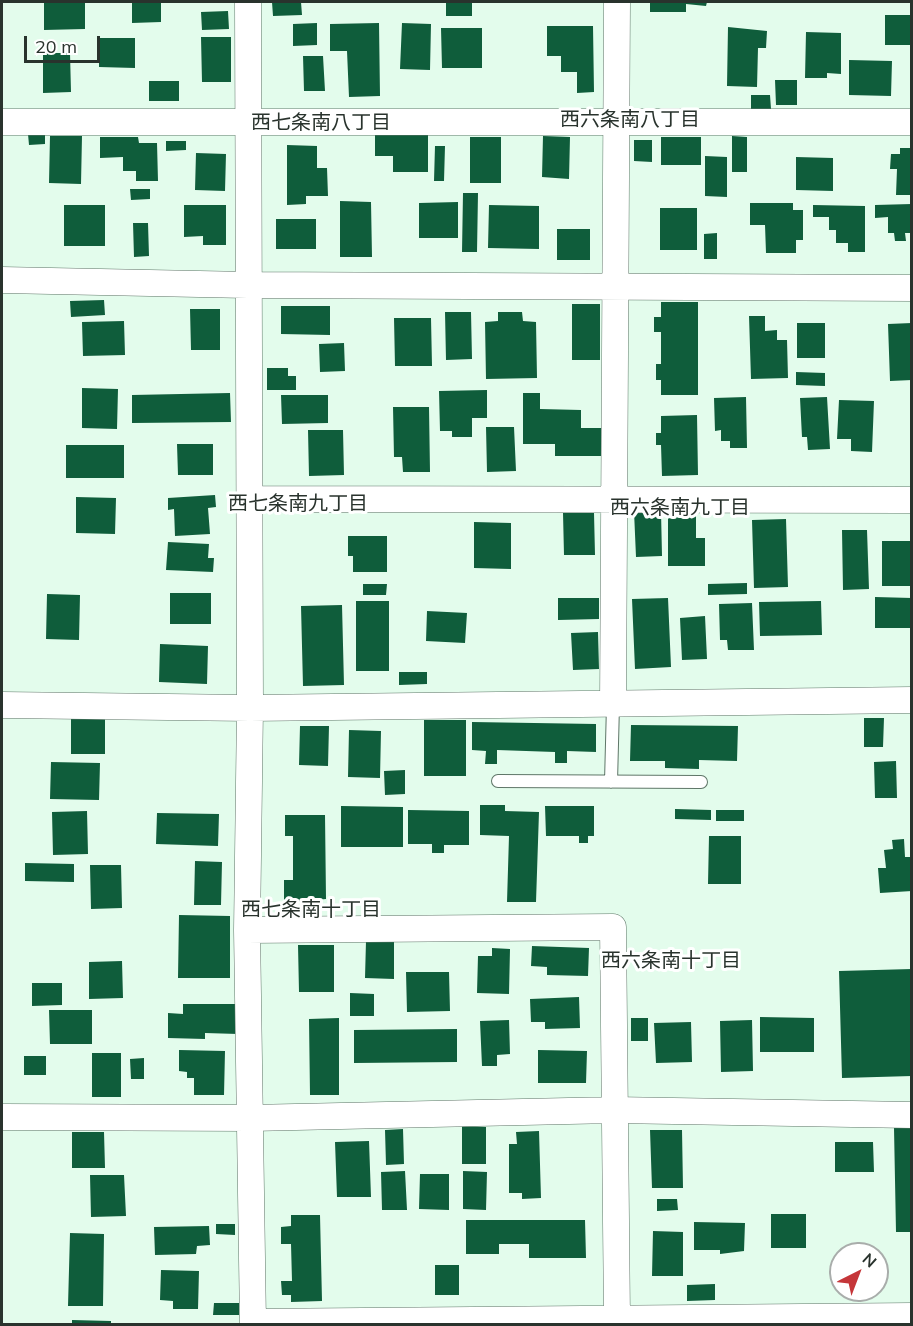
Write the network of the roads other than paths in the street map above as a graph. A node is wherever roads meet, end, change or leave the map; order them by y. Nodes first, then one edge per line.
1 (248, 2) edge
2 (617, 2) edge
3 (2, 122) edge
4 (248, 122) junction
5 (616, 122) junction
6 (912, 122) edge
7 (2, 280) edge
8 (248, 285) junction
9 (615, 287) junction
10 (912, 288) edge
11 (249, 499) junction
12 (912, 500) edge
13 (615, 501) junction
14 (912, 700) edge
15 (2, 705) edge
16 (613, 705) junction
17 (250, 708) junction
18 (498, 781) dead end
19 (611, 782) junction
20 (702, 782) dead end
21 (247, 930) junction
22 (614, 1110) junction
23 (912, 1115) edge
24 (2, 1117) edge
25 (250, 1118) junction
26 (912, 1316) edge
27 (617, 1319) junction
28 (253, 1324) edge

1 - 4 street
2 - 5 street
3 - 4 street
4 - 5 street
4 - 8 street
5 - 6 street
5 - 9 street
7 - 8 street
8 - 9 street
8 - 11 street
9 - 10 street
9 - 13 street
11 - 13 street
11 - 17 street
12 - 13 street
13 - 16 street
14 - 16 street
15 - 17 street
16 - 17 street
16 - 19 lane
17 - 21 street
18 - 19 lane
19 - 20 lane
21 - 22 street
21 - 25 street
22 - 23 street
22 - 25 street
22 - 27 street
24 - 25 street
25 - 28 street
26 - 27 street
27 - 28 street

